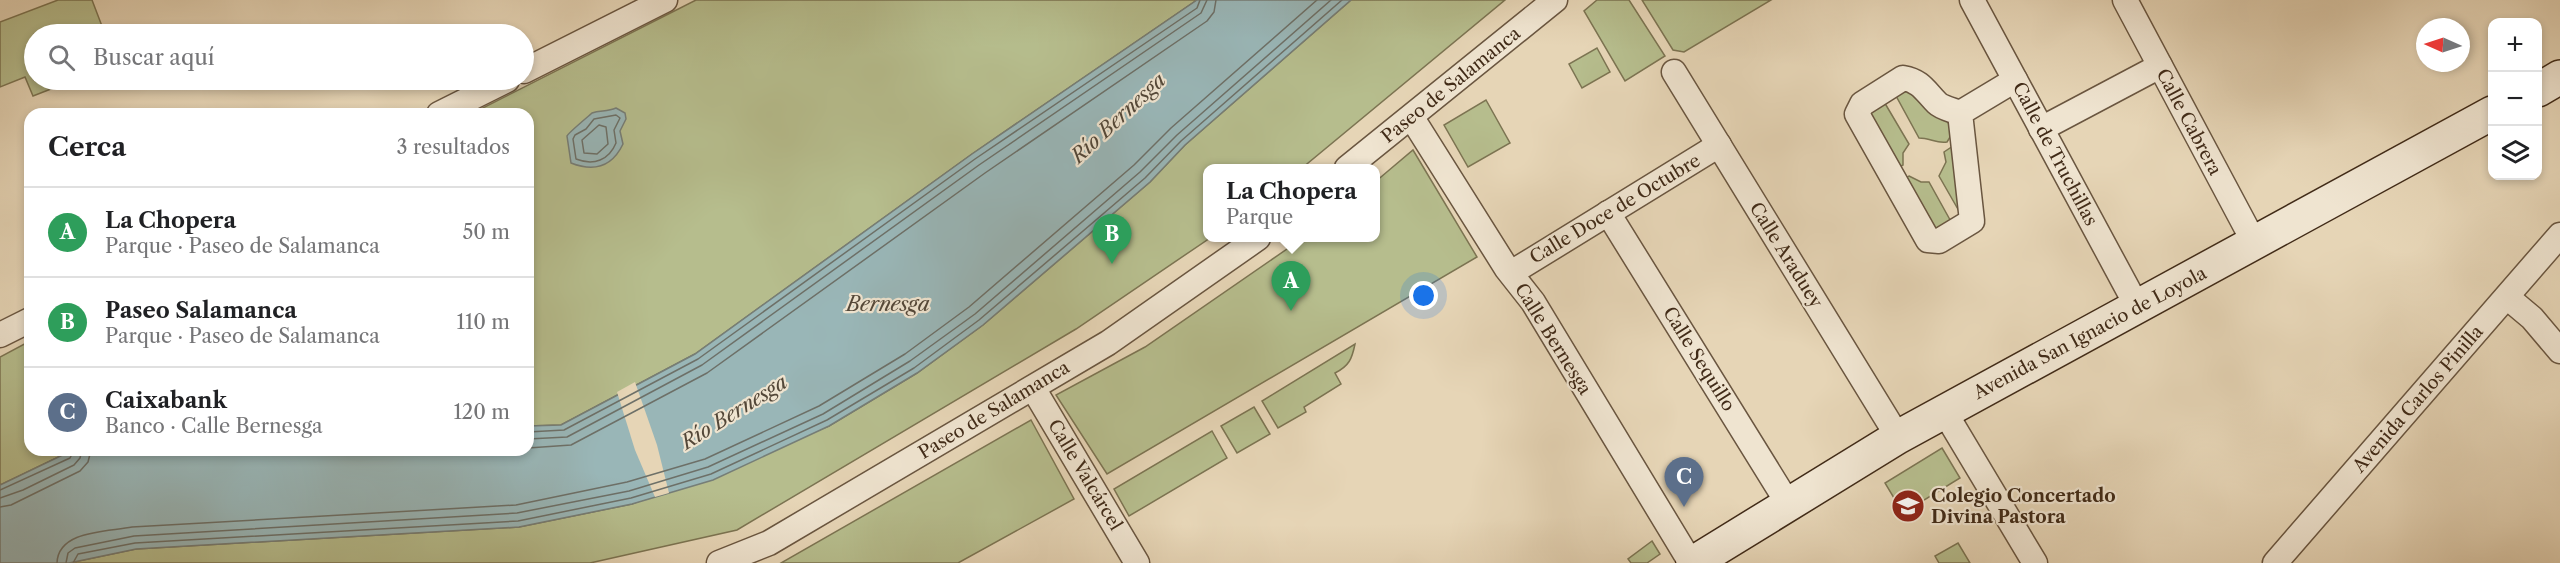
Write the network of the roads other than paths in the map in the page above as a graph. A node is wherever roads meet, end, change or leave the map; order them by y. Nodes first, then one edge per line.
1 (1555, 0) edge
2 (1971, 0) edge
3 (2125, 0) edge
4 (657, 2) edge
5 (534, 66) edge
6 (2160, 66) junction
7 (1674, 72) dead end
8 (2015, 80) junction
9 (487, 90) edge
10 (451, 108) edge
11 (1959, 112) junction
12 (2488, 116) edge
13 (1412, 118) junction
14 (2041, 129) junction
15 (1719, 146) junction
16 (1352, 164) edge
17 (1608, 213) junction
18 (2560, 235) edge
19 (1251, 242) edge
20 (2255, 244) junction
21 (1517, 281) junction
22 (2506, 297) junction
23 (2138, 308) junction
24 (24, 323) edge
25 (0, 335) edge
26 (2560, 351) edge
27 (1033, 388) junction
28 (1944, 411) junction
29 (1898, 437) junction
30 (1789, 505) junction
31 (719, 563) edge
32 (1137, 563) edge
33 (1692, 563) edge
34 (2035, 563) edge
35 (2275, 563) edge

1 - 13 street, Paseo de Salamanca
2 - 8 street, Calle de Truchillas
3 - 6 street, Calle Cabrera
4 - 5 street
6 - 14 street
6 - 20 street, Calle Cabrera
7 - 15 street, Calle Araduey
8 - 11 street
8 - 14 street, Calle de Truchillas
9 - 10 street
11 - 11 street
12 - 20 main road, Avenida San Ignacio de Loyola
13 - 16 street, Paseo de Salamanca
13 - 21 street, Calle Bernesga
14 - 23 street, Calle de Truchillas
15 - 17 street, Calle Doce de Octubre
15 - 29 street, Calle Araduey
17 - 21 street, Calle Doce de Octubre
17 - 30 street, Calle Sequillo
18 - 22 street, Avenida Carlos Pinilla
19 - 27 street, Paseo de Salamanca
20 - 23 main road, Avenida San Ignacio de Loyola
21 - 33 street, Calle Bernesga
22 - 26 street
22 - 35 street, Avenida Carlos Pinilla
23 - 28 main road, Avenida San Ignacio de Loyola
24 - 25 street
27 - 31 street, Paseo de Salamanca
27 - 32 street, Calle Valcárcel
28 - 29 main road, Avenida San Ignacio de Loyola
28 - 34 street
29 - 30 main road, Avenida San Ignacio de Loyola
30 - 33 main road, Avenida San Ignacio de Loyola

